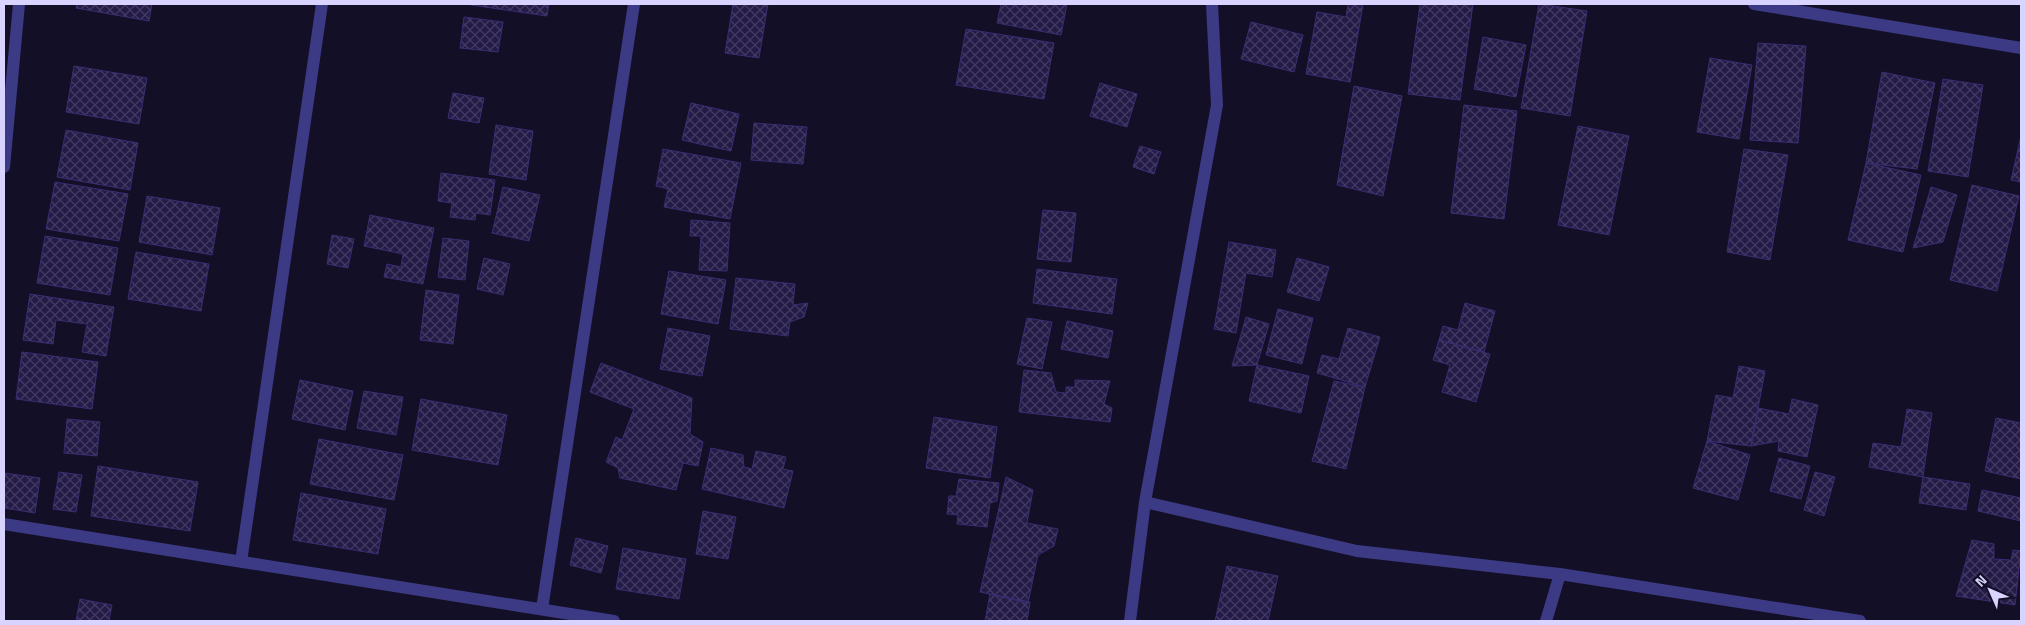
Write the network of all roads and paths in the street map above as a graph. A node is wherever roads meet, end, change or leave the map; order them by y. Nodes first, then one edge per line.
1 (19, 4) edge
2 (322, 4) edge
3 (634, 4) edge
4 (1212, 4) edge
5 (1754, 4) edge
6 (9, 40) edge
7 (2021, 48) edge
8 (4, 167) edge
9 (1145, 502) junction
10 (4, 524) edge
11 (241, 562) junction
12 (1560, 574) junction
13 (542, 609) junction
14 (614, 621) edge
15 (1130, 621) edge
16 (1546, 621) edge
17 (1860, 621) edge

1 - 6 street
2 - 11 street
3 - 13 street
4 - 9 street
5 - 7 street
6 - 8 street
9 - 12 street
9 - 15 street
10 - 11 street
11 - 13 street
12 - 16 street
12 - 17 street
13 - 14 street

